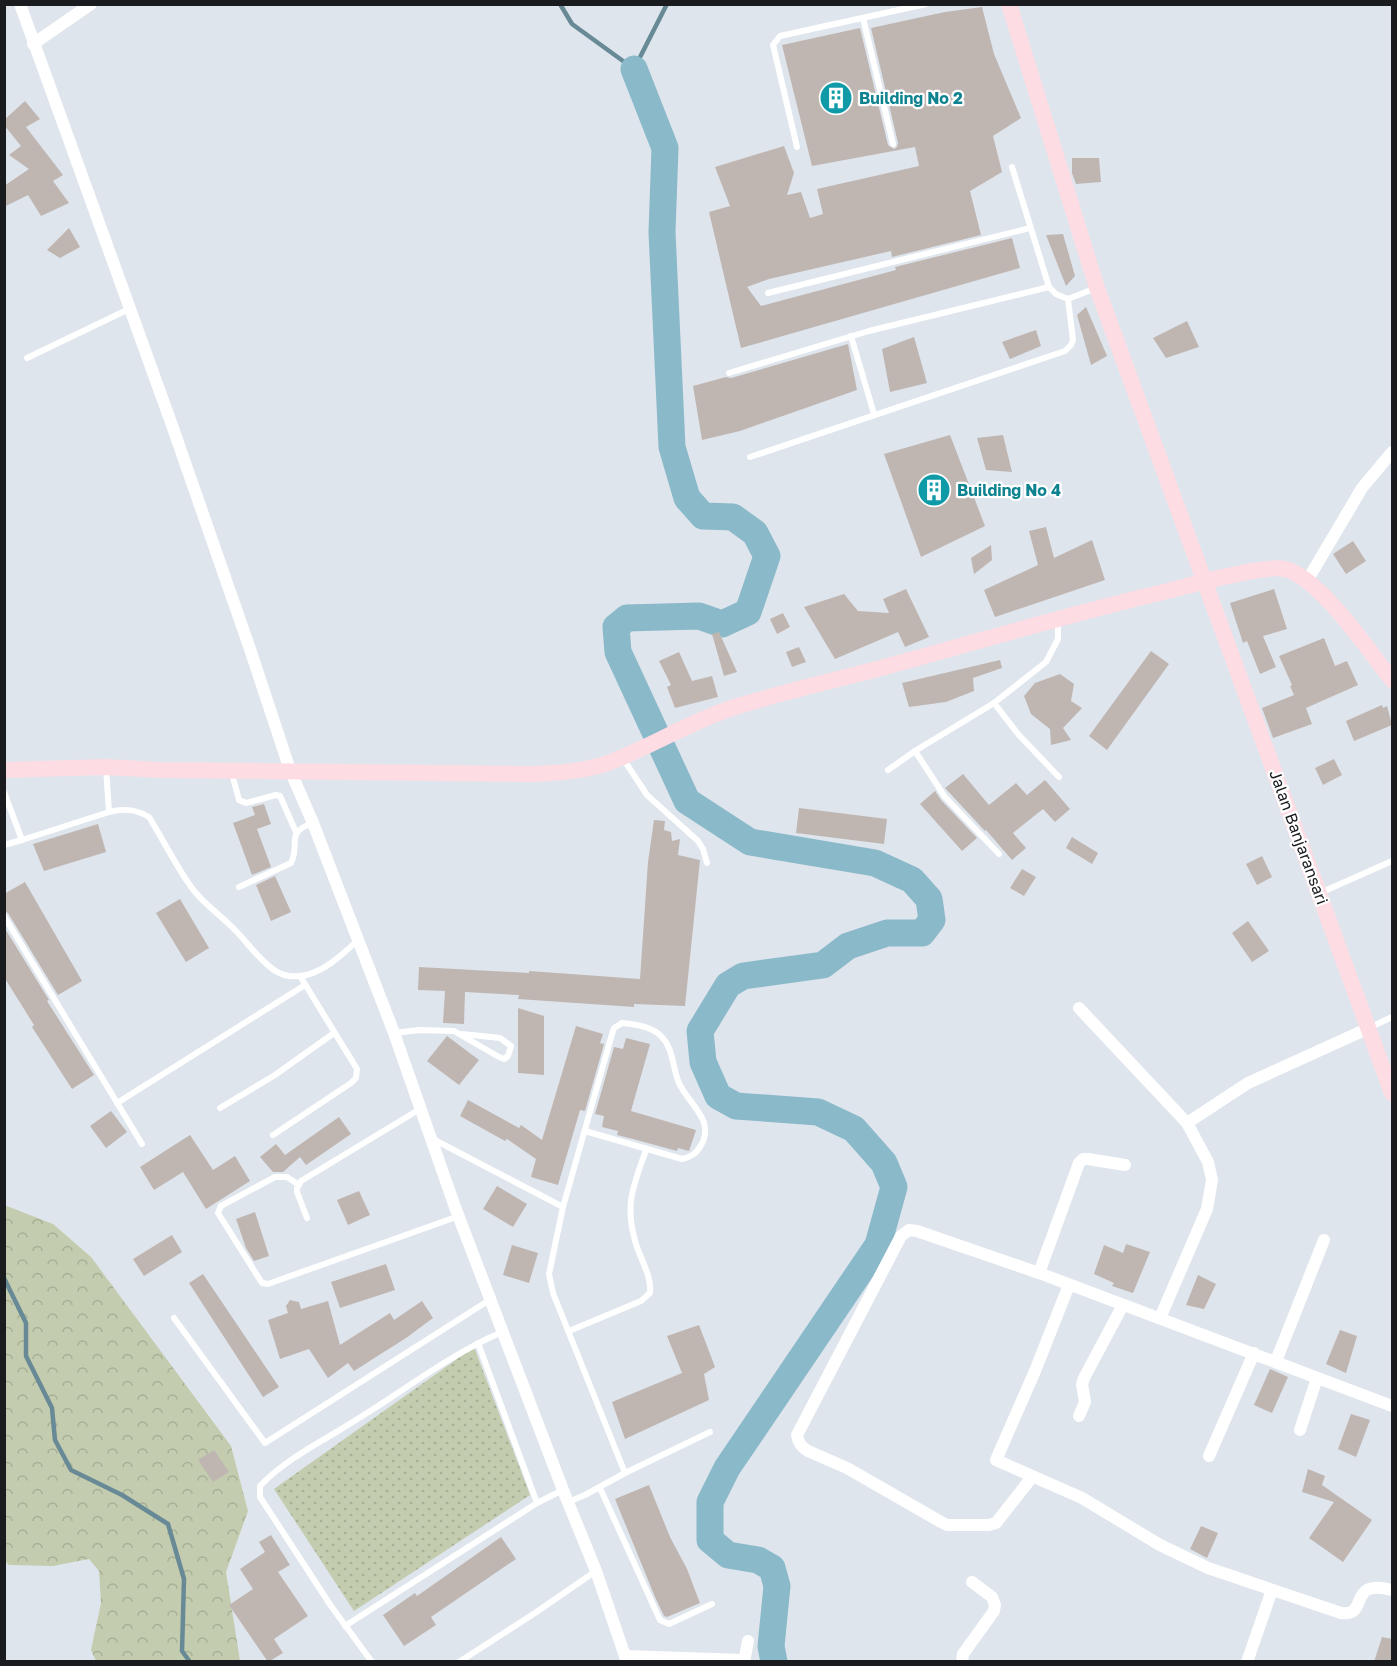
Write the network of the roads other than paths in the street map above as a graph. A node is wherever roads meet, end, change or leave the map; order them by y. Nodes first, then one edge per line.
1 (20, 4) edge
2 (91, 4) edge
3 (926, 4) edge
4 (1009, 4) edge
5 (863, 18) junction
6 (33, 44) junction
7 (893, 144) dead end
8 (796, 147) dead end
9 (1012, 167) dead end
10 (1030, 228) junction
11 (1049, 287) junction
12 (1097, 288) junction
13 (768, 293) dead end
14 (1068, 299) junction
15 (129, 309) junction
16 (851, 336) junction
17 (27, 358) dead end
18 (729, 373) dead end
19 (874, 414) junction
20 (1392, 453) edge
21 (750, 457) dead end
22 (1307, 581) junction
23 (1206, 582) junction
24 (1058, 618) junction
25 (1392, 680) edge
26 (994, 703) junction
27 (915, 751) junction
28 (622, 757) junction
29 (106, 767) junction
30 (4, 770) edge
31 (231, 770) junction
32 (290, 770) junction
33 (888, 770) dead end
34 (1059, 777) dead end
35 (4, 792) edge
36 (109, 812) junction
37 (313, 823) junction
38 (296, 832) junction
39 (22, 840) junction
40 (4, 845) edge
41 (999, 854) dead end
42 (1392, 861) edge
43 (707, 863) dead end
44 (239, 887) dead end
45 (1320, 893) junction
46 (4, 916) edge
47 (358, 940) junction
48 (300, 976) junction
49 (305, 985) junction
50 (1079, 1008) dead end
51 (1392, 1017) edge
52 (1369, 1028) junction
53 (334, 1033) junction
54 (394, 1033) junction
55 (462, 1034) junction
56 (1392, 1092) edge
57 (117, 1103) junction
58 (220, 1108) dead end
59 (420, 1109) junction
60 (1187, 1123) junction
61 (585, 1131) junction
62 (273, 1135) dead end
63 (429, 1137) junction
64 (142, 1144) dead end
65 (645, 1150) junction
66 (1125, 1165) dead end
67 (299, 1185) junction
68 (564, 1207) junction
69 (459, 1216) junction
70 (307, 1218) dead end
71 (1324, 1240) dead end
72 (1038, 1273) junction
73 (1069, 1285) junction
74 (491, 1299) junction
75 (1123, 1305) junction
76 (174, 1318) dead end
77 (1160, 1318) junction
78 (569, 1331) junction
79 (502, 1332) junction
80 (478, 1343) junction
81 (1254, 1353) junction
82 (1276, 1361) junction
83 (1317, 1378) junction
84 (1392, 1406) edge
85 (1078, 1416) dead end
86 (1300, 1430) dead end
87 (711, 1432) dead end
88 (1209, 1456) dead end
89 (625, 1473) junction
90 (1032, 1476) junction
91 (600, 1488) junction
92 (565, 1496) junction
93 (537, 1503) junction
94 (596, 1571) junction
95 (972, 1582) dead end
96 (1272, 1590) junction
97 (1392, 1590) edge
98 (712, 1604) dead end
99 (345, 1626) junction
100 (748, 1641) dead end
101 (626, 1659) edge
102 (744, 1661) edge
103 (372, 1662) edge
104 (459, 1662) edge
105 (962, 1662) edge
106 (1247, 1662) edge

1 - 6 street
2 - 6 street
3 - 5 lane
4 - 12 street, Jalan Banjaransari
5 - 7 lane
5 - 8 lane
6 - 15 street
9 - 10 lane
10 - 11 lane
10 - 13 lane
11 - 14 lane
11 - 16 lane
12 - 14 lane
12 - 23 street, Jalan Banjaransari
14 - 19 lane
15 - 17 lane
15 - 32 street
16 - 18 lane
16 - 19 lane
19 - 21 lane
20 - 22 street
22 - 23 street
22 - 25 street
23 - 24 street
23 - 45 street, Jalan Banjaransari
24 - 26 lane
24 - 28 street
26 - 27 lane
26 - 34 lane
27 - 33 lane
27 - 41 lane
28 - 32 street
28 - 43 lane
29 - 30 street
29 - 31 street
29 - 36 lane
31 - 32 street
31 - 38 lane
32 - 37 street
35 - 39 lane
36 - 39 lane
36 - 48 lane
37 - 38 lane
37 - 47 street
38 - 44 lane
39 - 40 lane
42 - 45 lane
45 - 52 street, Jalan Banjaransari
46 - 57 lane
47 - 48 lane
47 - 54 street
48 - 49 lane
49 - 53 lane
49 - 57 lane
50 - 60 street
51 - 52 lane
52 - 56 street, Jalan Banjaransari
52 - 60 street
53 - 58 lane
53 - 62 lane
54 - 55 lane
54 - 59 street
55 - 55 lane
57 - 64 lane
59 - 63 street
59 - 67 lane
60 - 77 street
61 - 65 lane
61 - 65 lane
61 - 68 lane
63 - 68 lane
63 - 69 street
65 - 78 lane
66 - 72 street
67 - 69 lane
67 - 70 lane
68 - 78 lane
69 - 74 street
71 - 82 street
72 - 73 street
72 - 90 street
73 - 75 street
73 - 90 street
74 - 76 lane
74 - 79 street
75 - 77 street
75 - 85 street
77 - 81 street
78 - 89 lane
79 - 80 lane
79 - 92 street
80 - 93 lane
80 - 99 lane
81 - 82 street
81 - 88 street
82 - 83 street
83 - 84 street
83 - 86 street
87 - 89 lane
89 - 91 lane
90 - 96 street
91 - 92 lane
91 - 98 lane
92 - 93 lane
92 - 94 street
93 - 99 lane
94 - 101 street
94 - 104 lane
95 - 105 street
96 - 97 street
96 - 106 street
99 - 103 lane
100 - 102 street
101 - 102 street

